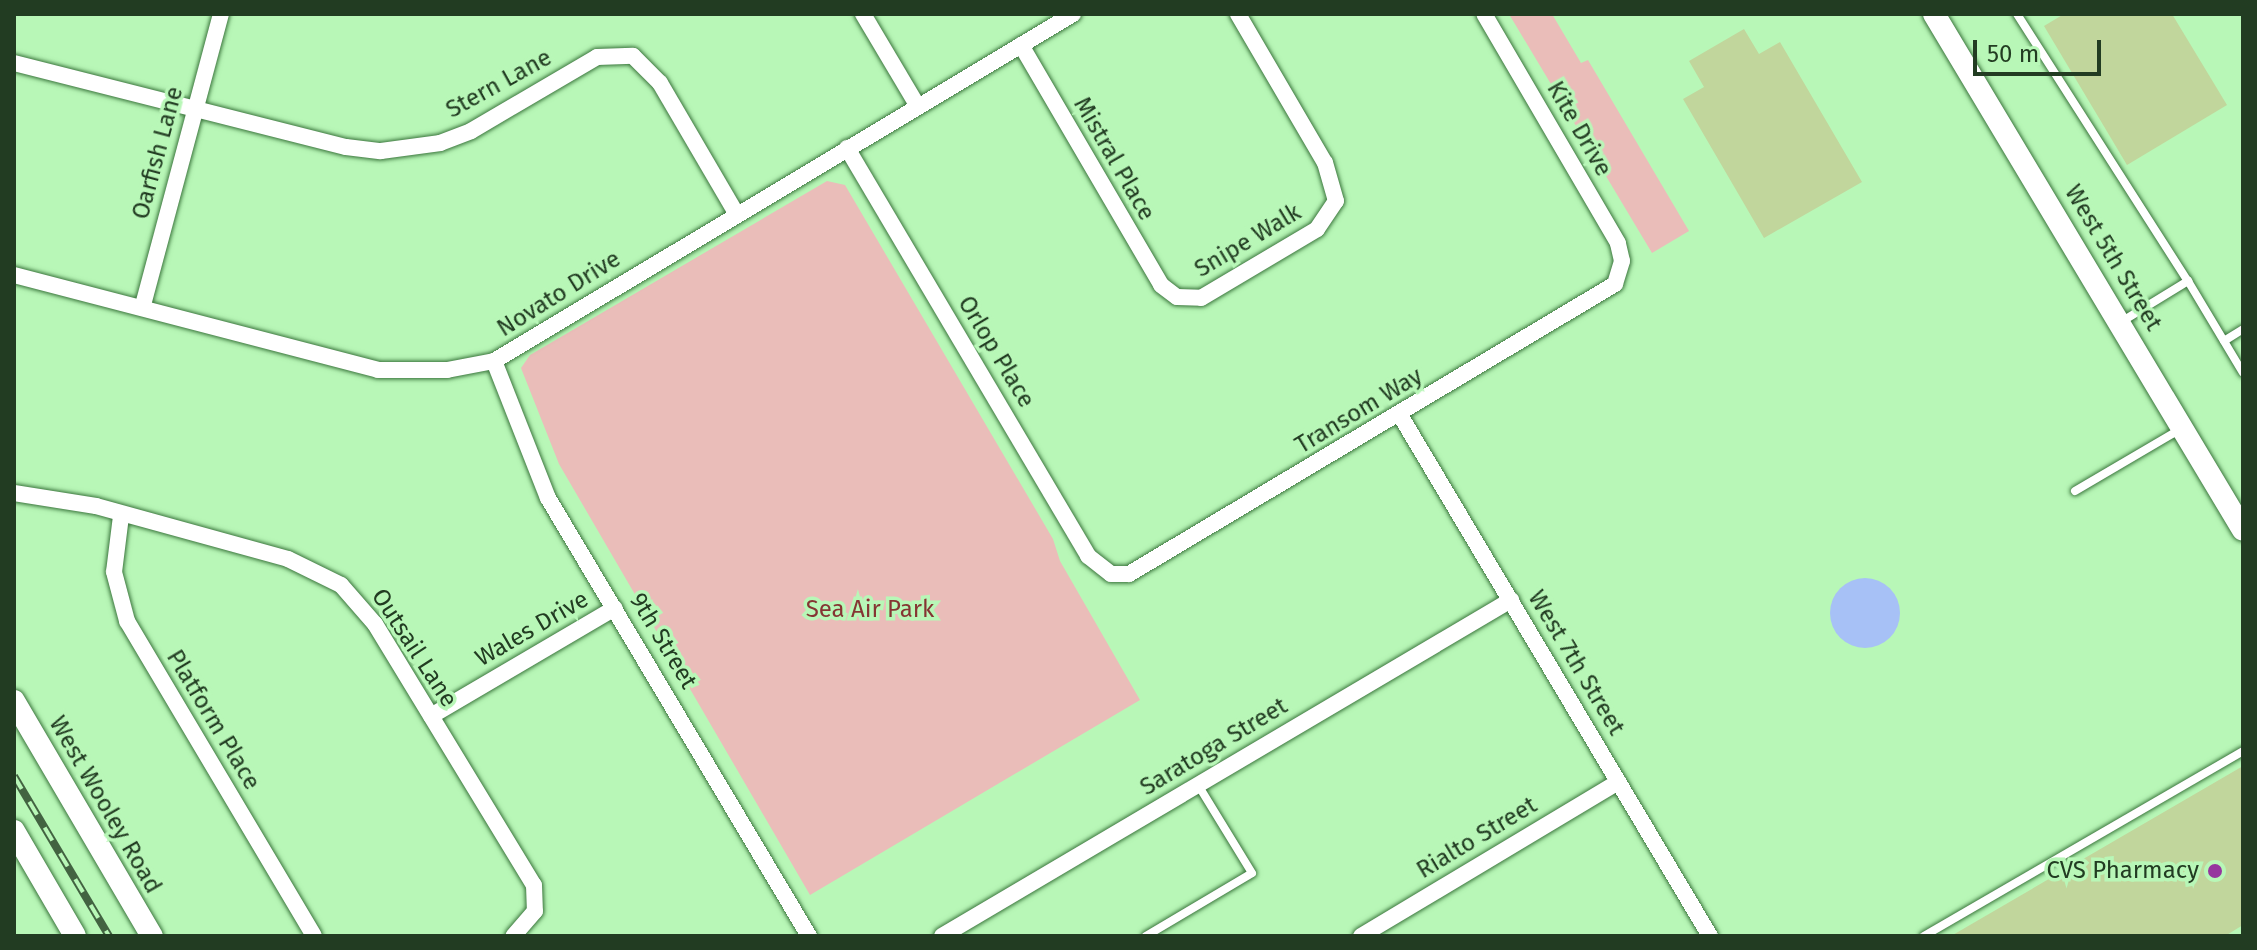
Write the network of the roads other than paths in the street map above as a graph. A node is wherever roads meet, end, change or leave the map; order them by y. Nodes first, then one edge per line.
1 (221, 14) edge
2 (863, 14) edge
3 (1073, 14) edge
4 (1238, 14) edge
5 (1484, 14) edge
6 (1934, 14) edge
7 (2017, 14) edge
8 (1021, 45) junction
9 (14, 63) edge
10 (917, 105) junction
11 (195, 107) junction
12 (847, 148) junction
13 (736, 213) junction
14 (1620, 272) joint
15 (14, 275) edge
16 (2188, 281) junction
17 (1171, 293) joint
18 (143, 305) junction
19 (2121, 322) junction
20 (2243, 329) edge
21 (2224, 341) junction
22 (494, 361) junction
23 (2243, 373) edge
24 (1400, 415) junction
25 (2183, 427) junction
26 (2075, 491) dead end
27 (14, 493) edge
28 (121, 516) junction
29 (2243, 530) edge
30 (1111, 574) joint
31 (1511, 600) junction
32 (615, 608) junction
33 (14, 701) edge
34 (431, 716) junction
35 (2243, 751) edge
36 (1618, 782) junction
37 (1198, 785) junction
38 (14, 831) edge
39 (75, 936) edge
40 (152, 936) edge
41 (314, 936) edge
42 (513, 936) edge
43 (809, 936) edge
44 (942, 936) edge
45 (1146, 936) edge
46 (1361, 936) edge
47 (1710, 936) edge
48 (1924, 936) edge

1 - 11 street, Oarfish Lane
2 - 10 street
3 - 8 street, Novato Drive
4 - 17 street, Snipe Walk
5 - 14 street, Kite Drive
6 - 19 main road, West 5th Street
7 - 16 lane
8 - 10 street, Novato Drive
8 - 17 street, Mistral Place
9 - 11 street, Stern Lane
10 - 12 street, Novato Drive
11 - 13 street, Stern Lane
11 - 18 street, Oarfish Lane
12 - 13 street, Novato Drive
12 - 30 street, Orlop Place
13 - 22 street, Novato Drive
14 - 24 street, Transom Way
15 - 18 street, Novato Drive
16 - 19 lane
16 - 21 lane
18 - 22 street, Novato Drive
19 - 25 main road, West 5th Street
20 - 21 lane
21 - 23 lane
22 - 32 street, 9th Street
24 - 30 street, Transom Way
24 - 31 street, West 7th Street
25 - 26 lane
25 - 29 main road, West 5th Street
27 - 28 street, Outsail Lane
28 - 34 street, Outsail Lane
28 - 41 street, Platform Place
31 - 36 street, West 7th Street
31 - 37 street, Saratoga Street
32 - 34 street, Wales Drive
32 - 43 street, 9th Street
33 - 40 main road, West Wooley Road
34 - 42 street, Outsail Lane
35 - 48 lane
36 - 46 street, Rialto Street
36 - 47 street, West 7th Street
37 - 44 street, Saratoga Street
37 - 45 lane
38 - 39 main road

